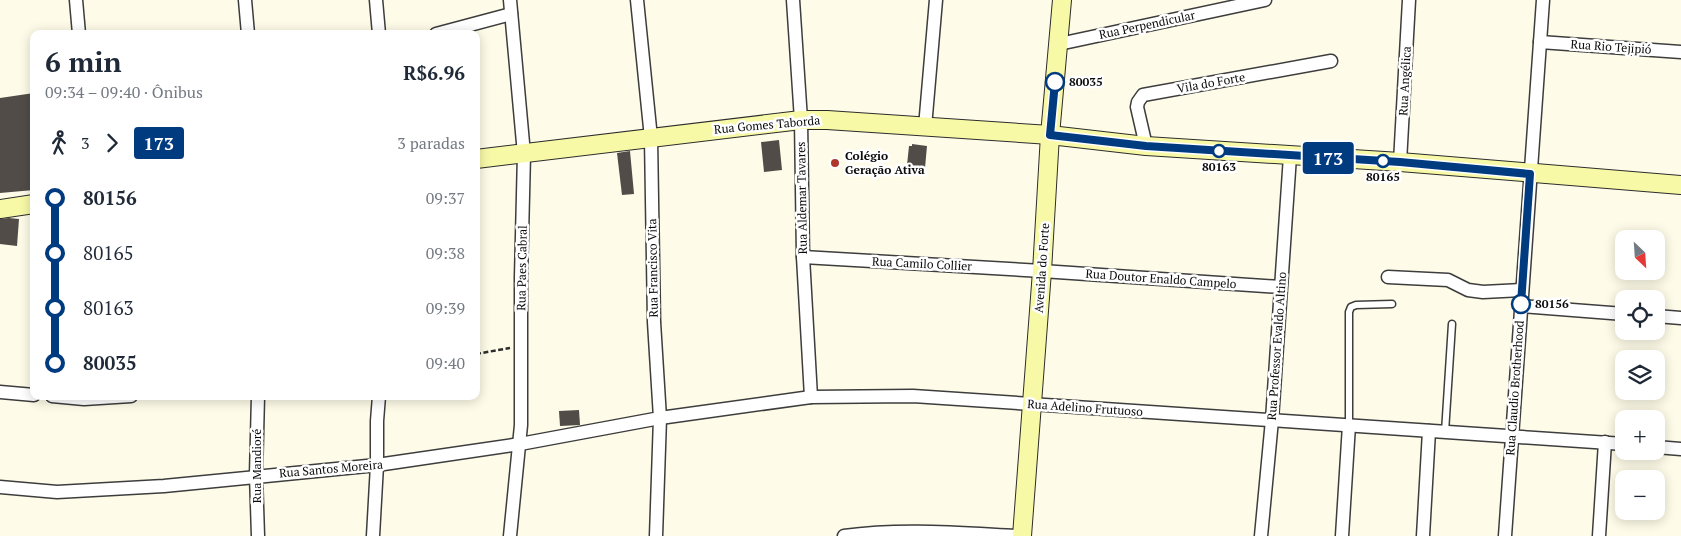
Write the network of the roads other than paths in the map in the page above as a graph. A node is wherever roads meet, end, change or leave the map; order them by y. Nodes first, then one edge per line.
1 (76, 0) edge
2 (245, 0) edge
3 (376, 0) edge
4 (510, 0) edge
5 (636, 0) edge
6 (793, 0) edge
7 (936, 0) edge
8 (1062, 0) edge
9 (1266, 0) edge
10 (1410, 0) edge
11 (1543, 0) edge
12 (511, 14) junction
13 (79, 30) edge
14 (248, 30) edge
15 (379, 30) edge
16 (451, 30) edge
17 (1540, 42) junction
18 (1059, 44) junction
19 (1681, 52) edge
20 (1331, 61) dead end
21 (801, 120) junction
22 (925, 127) junction
23 (1054, 136) junction
24 (651, 138) junction
25 (1146, 146) junction
26 (524, 154) junction
27 (1290, 156) junction
28 (480, 159) edge
29 (1400, 162) junction
30 (1530, 174) junction
31 (1681, 185) edge
32 (30, 205) edge
33 (0, 209) edge
34 (802, 257) junction
35 (1042, 270) junction
36 (1388, 277) dead end
37 (1280, 287) junction
38 (1522, 290) junction
39 (1392, 304) dead end
40 (1521, 306) junction
41 (1615, 313) edge
42 (1665, 317) edge
43 (1681, 318) edge
44 (1452, 324) dead end
45 (0, 392) edge
46 (30, 395) edge
47 (812, 397) junction
48 (258, 400) edge
49 (379, 400) edge
50 (1032, 404) junction
51 (660, 418) junction
52 (1272, 420) junction
53 (1349, 426) junction
54 (1429, 431) junction
55 (1445, 432) junction
56 (1512, 435) junction
57 (1605, 442) junction
58 (1615, 443) edge
59 (520, 444) junction
60 (1665, 448) edge
61 (1681, 449) edge
62 (377, 465) junction
63 (256, 476) junction
64 (0, 488) edge
65 (258, 536) edge
66 (373, 536) edge
67 (510, 536) edge
68 (656, 536) edge
69 (844, 536) edge
70 (1016, 536) edge
71 (1022, 536) edge
72 (1261, 536) edge
73 (1342, 536) edge
74 (1423, 536) edge
75 (1505, 536) edge
76 (1600, 536) edge

1 - 13 street
2 - 14 street
3 - 15 street
4 - 12 street, Rua Paes Cabral
5 - 24 street, Rua Francisco Vita
6 - 21 street, Rua Aldemar Tavares
7 - 22 street
8 - 18 main road, Avenida do Forte
9 - 18 street, Rua Perpendicular
10 - 29 street, Rua Angélica
11 - 17 street, Rua Claudio Brotherhood
12 - 16 street
12 - 26 street, Rua Paes Cabral
17 - 19 street, Rua Rio Tejipió
17 - 30 street, Rua Claudio Brotherhood
18 - 23 main road, Avenida do Forte
20 - 25 street, Vila do Forte
21 - 22 main road, Rua Gomes Taborda
21 - 24 main road, Rua Gomes Taborda
21 - 34 street, Rua Aldemar Tavares
22 - 23 main road, Rua Gomes Taborda
23 - 25 main road, Rua Gomes Taborda
23 - 35 main road, Avenida do Forte
24 - 26 main road, Rua Gomes Taborda
24 - 51 street, Rua Francisco Vita
25 - 27 main road, Rua Gomes Taborda
26 - 28 main road, Rua Gomes Taborda
26 - 59 street, Rua Paes Cabral
27 - 29 main road, Rua Gomes Taborda
27 - 37 street, Rua Professor Evaldo Altino
29 - 30 main road, Rua Gomes Taborda
30 - 31 main road, Rua Gomes Taborda
30 - 38 street, Rua Claudio Brotherhood
32 - 33 main road
34 - 35 street, Rua Camilo Collier
34 - 47 street, Rua Aldemar Tavares
35 - 37 street, Rua Doutor Enaldo Campelo
35 - 50 main road, Avenida do Forte
36 - 38 street
37 - 52 street, Rua Professor Evaldo Altino
38 - 40 street, Rua Claudio Brotherhood
39 - 53 lane
40 - 41 street
40 - 56 street, Rua Claudio Brotherhood
42 - 43 street
44 - 55 lane
45 - 46 street
47 - 50 street, Rua Adelino Frutuoso
47 - 51 street, Rua Adelino Frutuoso
48 - 63 street, Rua Mandioré
49 - 62 street
50 - 52 street, Rua Adelino Frutuoso
50 - 71 main road, Avenida do Forte
51 - 59 street, Rua Santos Moreira
51 - 68 street, Rua Francisco Vita
52 - 53 street, Rua Adelino Frutuoso
52 - 72 street, Rua Professor Evaldo Altino
53 - 54 street, Rua Adelino Frutuoso
53 - 73 street
54 - 55 street, Rua Adelino Frutuoso
54 - 74 street
55 - 56 street, Rua Adelino Frutuoso
56 - 57 street, Rua Adelino Frutuoso
56 - 75 street, Rua Claudio Brotherhood
57 - 58 street, Rua Adelino Frutuoso
57 - 76 street
59 - 62 street, Rua Santos Moreira
59 - 67 street, Rua Paes Cabral
60 - 61 street
62 - 63 street, Rua Santos Moreira
62 - 66 street
63 - 64 street, Rua Santos Moreira
63 - 65 street, Rua Mandioré
69 - 70 street

